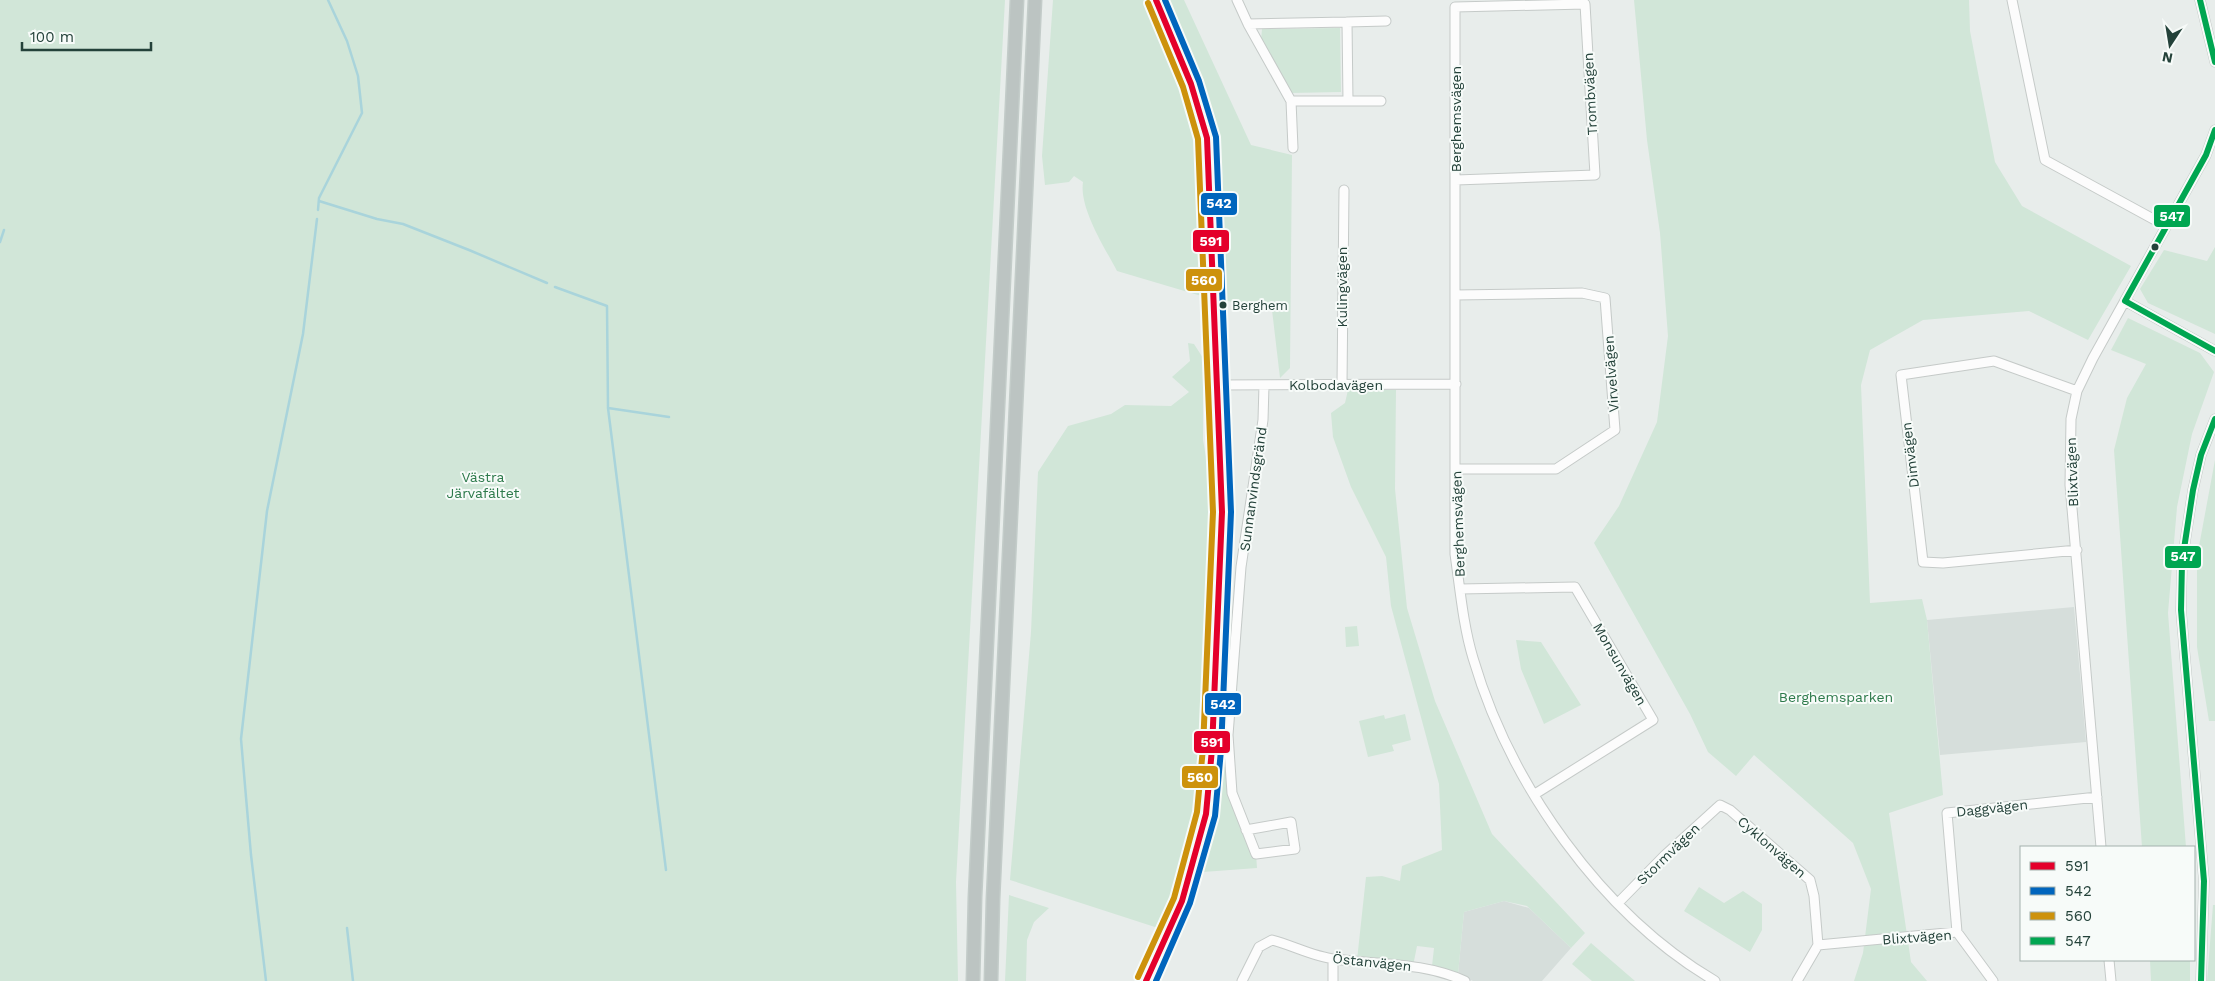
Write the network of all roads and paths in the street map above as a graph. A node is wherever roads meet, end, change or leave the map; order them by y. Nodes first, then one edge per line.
1 (1017, 0) edge
2 (1035, 0) edge
3 (1156, 0) edge
4 (1237, 0) edge
5 (2012, 0) edge
6 (2200, 0) edge
7 (1455, 7) joint
8 (1386, 21) dead end
9 (1347, 22) junction
10 (1248, 24) junction
11 (2215, 62) edge
12 (1291, 101) junction
13 (1348, 101) junction
14 (1381, 101) dead end
15 (2215, 130) edge
16 (1293, 148) dead end
17 (1456, 180) junction
18 (1344, 190) dead end
19 (2166, 226) junction
20 (1455, 295) junction
21 (2125, 302) junction
22 (2215, 351) edge
23 (1456, 384) junction
24 (1216, 385) junction
25 (1264, 385) junction
26 (1342, 385) junction
27 (2077, 391) junction
28 (2215, 419) edge
29 (1456, 469) junction
30 (2077, 550) junction
31 (1460, 589) junction
32 (1535, 794) junction
33 (2097, 796) junction
34 (1720, 805) joint
35 (1246, 830) junction
36 (2101, 846) edge
37 (1618, 904) junction
38 (1957, 932) junction
39 (1818, 945) junction
40 (1334, 959) junction
41 (2109, 961) edge
42 (974, 981) edge
43 (991, 981) edge
44 (1146, 981) edge
45 (1242, 981) edge
46 (1333, 981) edge
47 (1464, 981) edge
48 (1715, 981) edge
49 (1797, 981) edge
50 (1993, 981) edge
51 (2111, 981) edge
52 (2201, 981) edge

1 - 42 highway
2 - 43 highway
3 - 24 street
4 - 10 street
5 - 19 street
6 - 11 street
7 - 17 street, Berghemsvägen
7 - 17 street, Trombvägen
8 - 9 street
9 - 10 street
9 - 13 street
10 - 12 street
12 - 13 street
12 - 16 street
13 - 14 street
15 - 19 street, Blixtvägen
17 - 20 street, Berghemsvägen
18 - 26 street, Kulingvägen
19 - 21 street, Blixtvägen
20 - 23 street, Berghemsvägen
20 - 29 street, Virvelvägen
21 - 22 street
21 - 27 street, Blixtvägen
23 - 26 street, Kolbodavägen
23 - 29 street, Berghemsvägen
24 - 25 street, Kolbodavägen
24 - 44 street
25 - 26 street, Kolbodavägen
25 - 35 street, Sunnanvindsgränd
27 - 30 street, Blixtvägen
27 - 30 street, Dimvägen
28 - 52 street
29 - 31 street, Berghemsvägen
30 - 33 street, Blixtvägen
31 - 32 street, Berghemsvägen
31 - 32 street, Monsunvägen
32 - 37 street, Berghemsvägen
33 - 36 street, Blixtvägen
33 - 38 street, Daggvägen
34 - 37 street, Stormvägen
34 - 39 street, Cyklonvägen
35 - 35 street, Sunnanvindsgränd
37 - 48 street, Berghemsvägen
38 - 39 street, Blixtvägen
38 - 50 street, Blixtvägen
39 - 49 street
40 - 45 street, Östanvägen
40 - 46 street
40 - 47 street, Östanvägen
41 - 51 street

